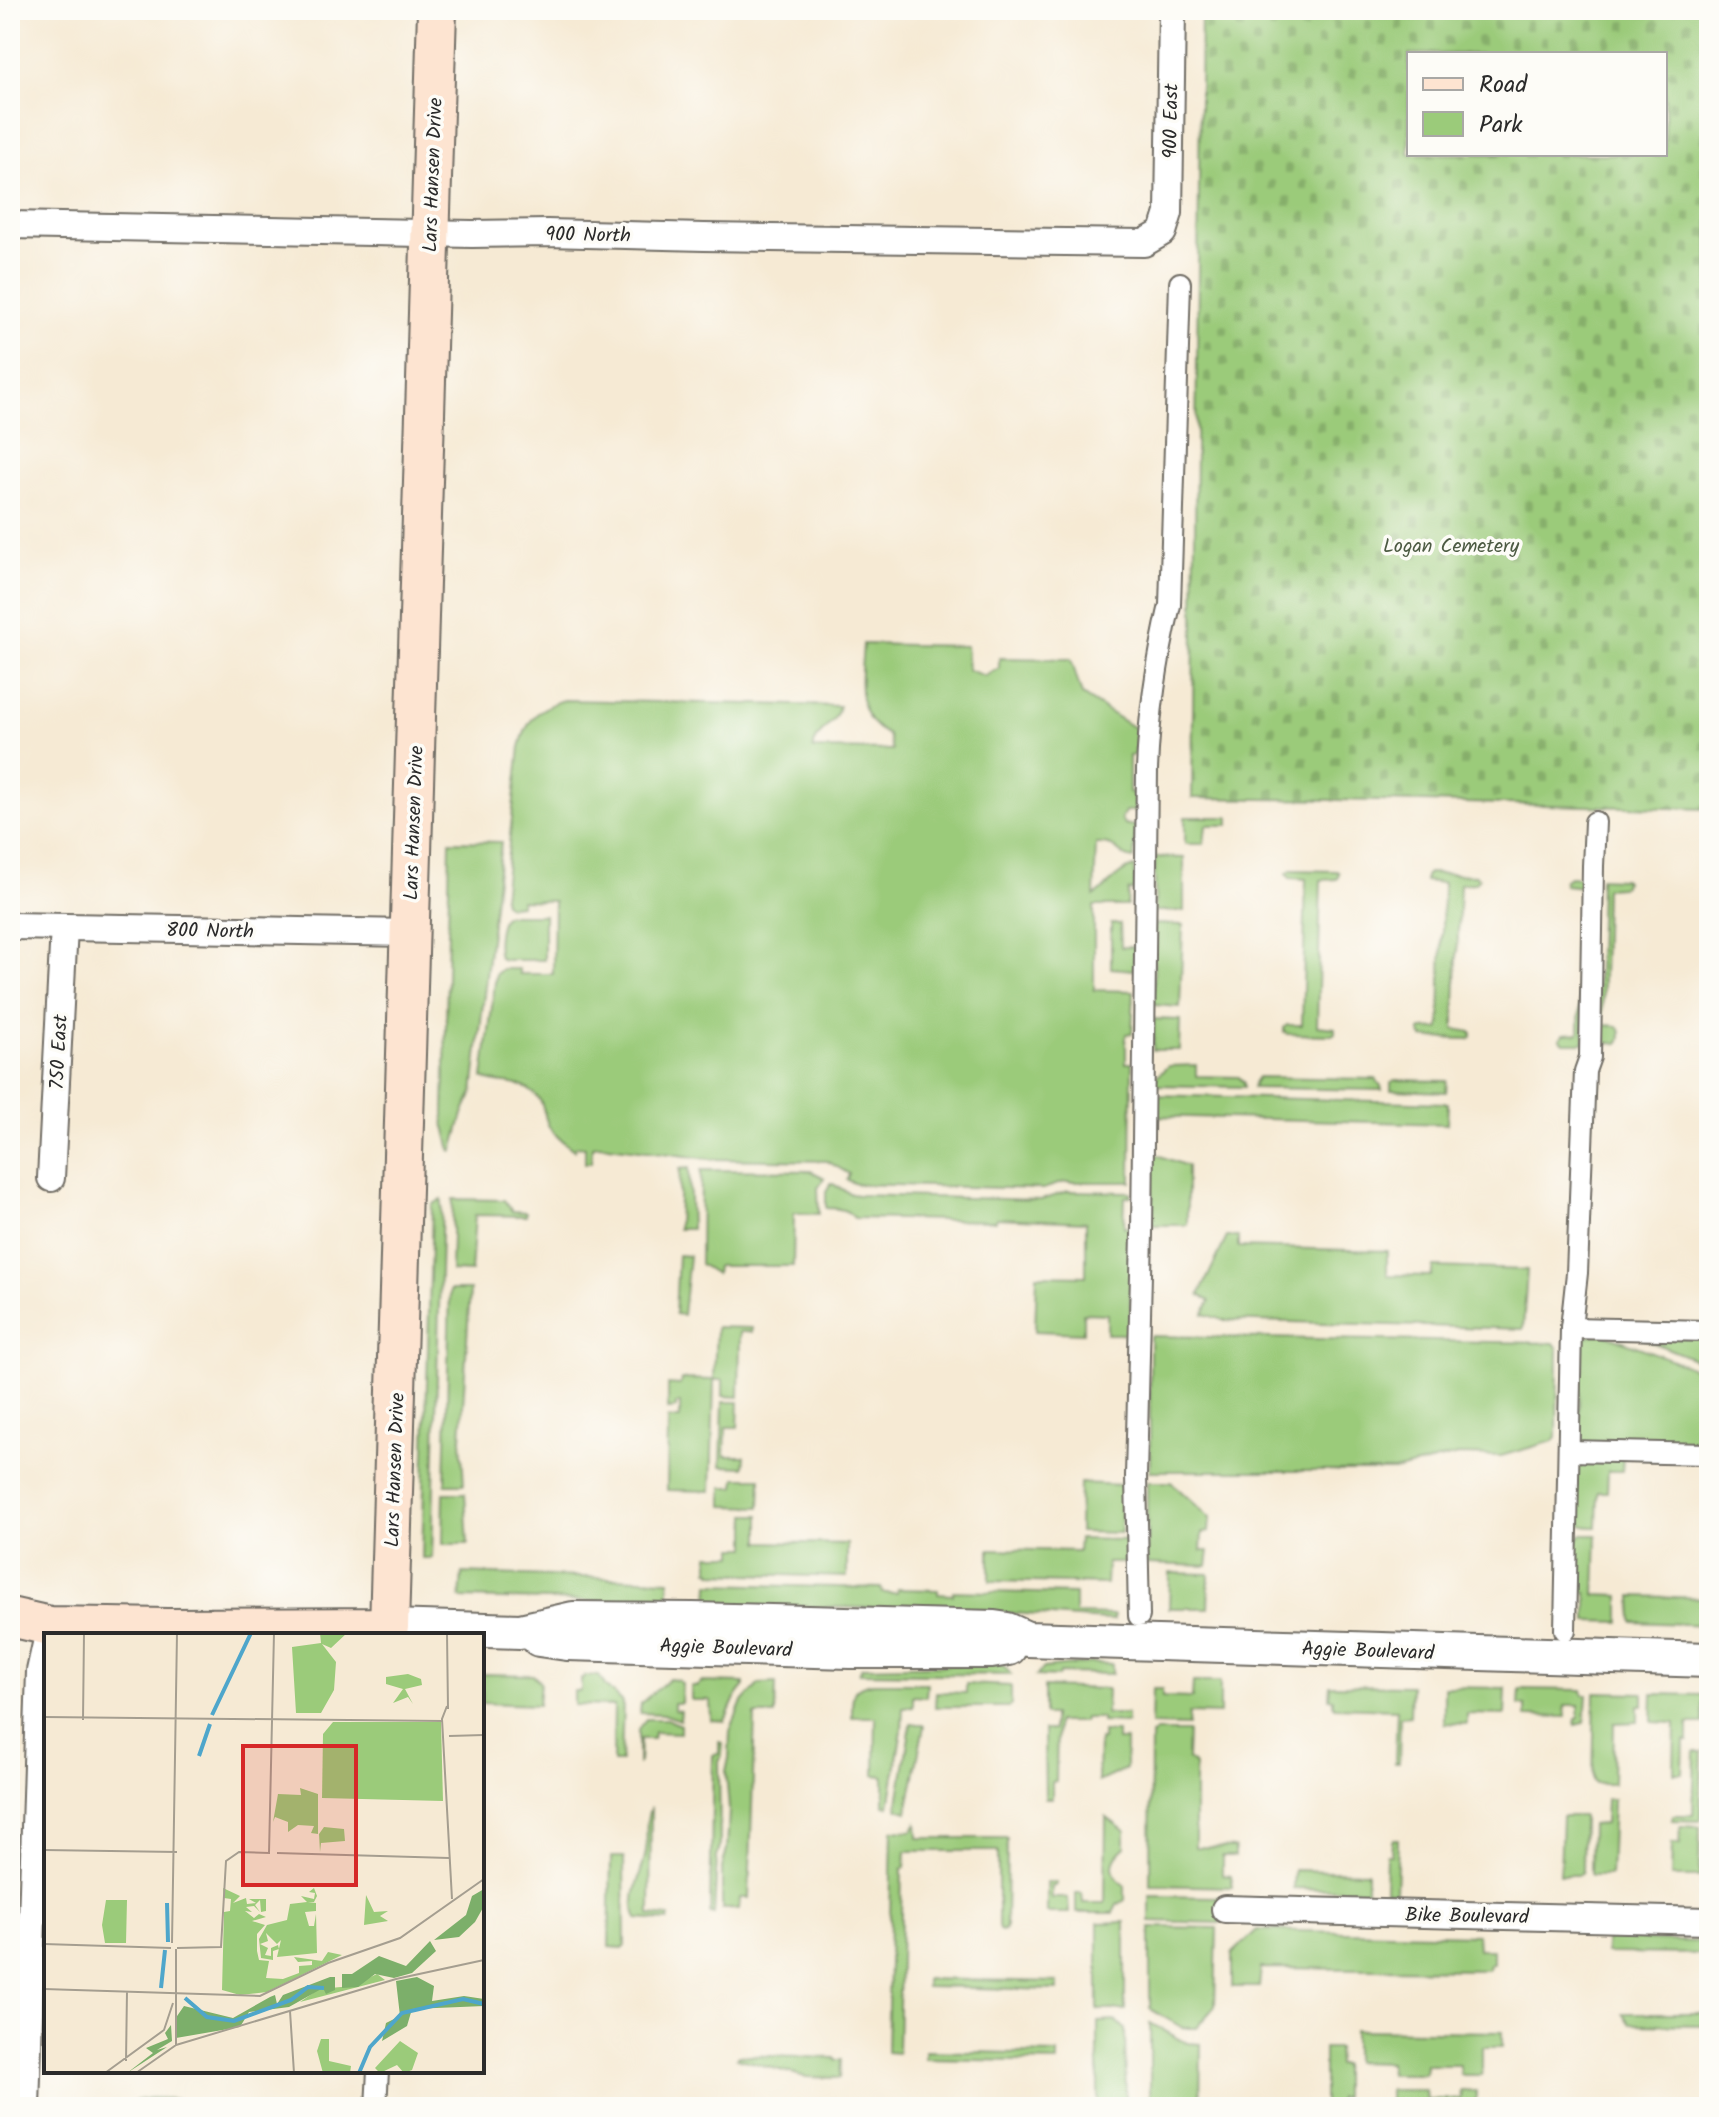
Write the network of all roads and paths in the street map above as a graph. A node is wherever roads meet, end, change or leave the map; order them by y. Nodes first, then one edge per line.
1 (437, 10) edge
2 (1172, 10) edge
3 (10, 225) edge
4 (1163, 232) joint
5 (431, 233) junction
6 (1180, 283) dead end
7 (1595, 822) dead end
8 (10, 926) edge
9 (64, 927) junction
10 (410, 933) junction
11 (51, 1178) dead end
12 (1571, 1328) junction
13 (1709, 1331) edge
14 (1569, 1451) junction
15 (1709, 1454) edge
16 (1139, 1616) dead end
17 (10, 1617) edge
18 (1565, 1630) dead end
19 (389, 1631) edge
20 (44, 1633) edge
21 (82, 1633) edge
22 (44, 1635) edge
23 (10, 1637) edge
24 (44, 1653) edge
25 (1709, 1660) edge
26 (1225, 1909) dead end
27 (1709, 1921) edge
28 (378, 2073) edge
29 (26, 2107) edge
30 (376, 2107) edge

1 - 5 main road, Lars Hansen Drive
2 - 4 street, 900 East
3 - 5 street, 900 North
4 - 5 street, 900 North
5 - 10 main road, Lars Hansen Drive
6 - 16 street
7 - 12 street
8 - 9 street, 800 North
9 - 10 street, 800 North
9 - 11 street, 750 East
10 - 19 main road, Lars Hansen Drive
12 - 13 street
12 - 14 street
14 - 15 street
14 - 18 street
17 - 20 main road
19 - 21 main road
19 - 25 street, Aggie Boulevard
22 - 23 main road
24 - 29 street
26 - 27 street, Bike Boulevard
28 - 30 street

